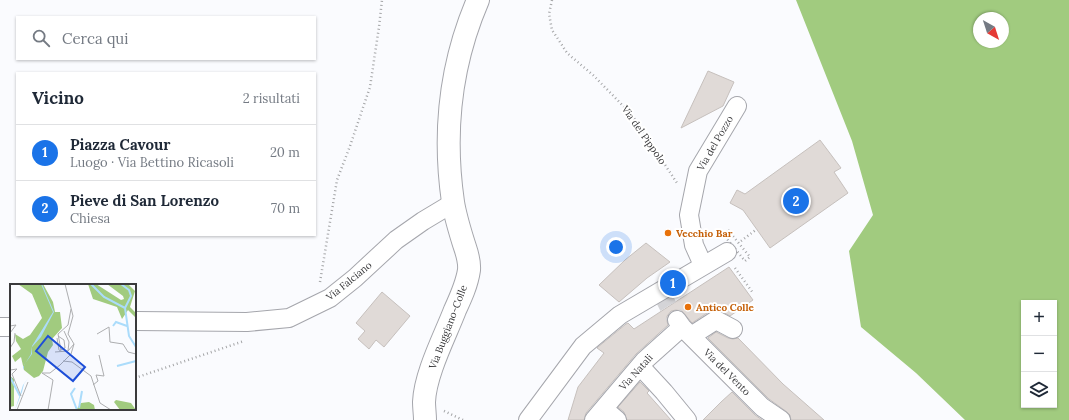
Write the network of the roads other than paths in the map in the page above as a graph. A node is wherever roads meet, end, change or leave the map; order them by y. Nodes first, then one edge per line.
1 (478, 0) edge
2 (737, 106) dead end
3 (453, 203) junction
4 (729, 249) road end
5 (704, 265) junction
6 (136, 321) edge
7 (10, 326) edge
8 (0, 327) edge
9 (684, 328) junction
10 (733, 329) dead end
11 (640, 366) junction
12 (605, 416) edge
13 (425, 420) edge
14 (528, 420) edge
15 (687, 420) edge
16 (780, 420) edge

1 - 3 street, Via Buggiano-Colle
2 - 5 street, Via del Pozzo
3 - 6 street, Via Falciano
3 - 13 street, Via Buggiano-Colle
4 - 5 street
5 - 14 street
7 - 8 street
9 - 10 street, Via Natali
9 - 11 street, Via Natali
9 - 16 street, Via del Vento
11 - 12 street, Via Natali
11 - 15 street

